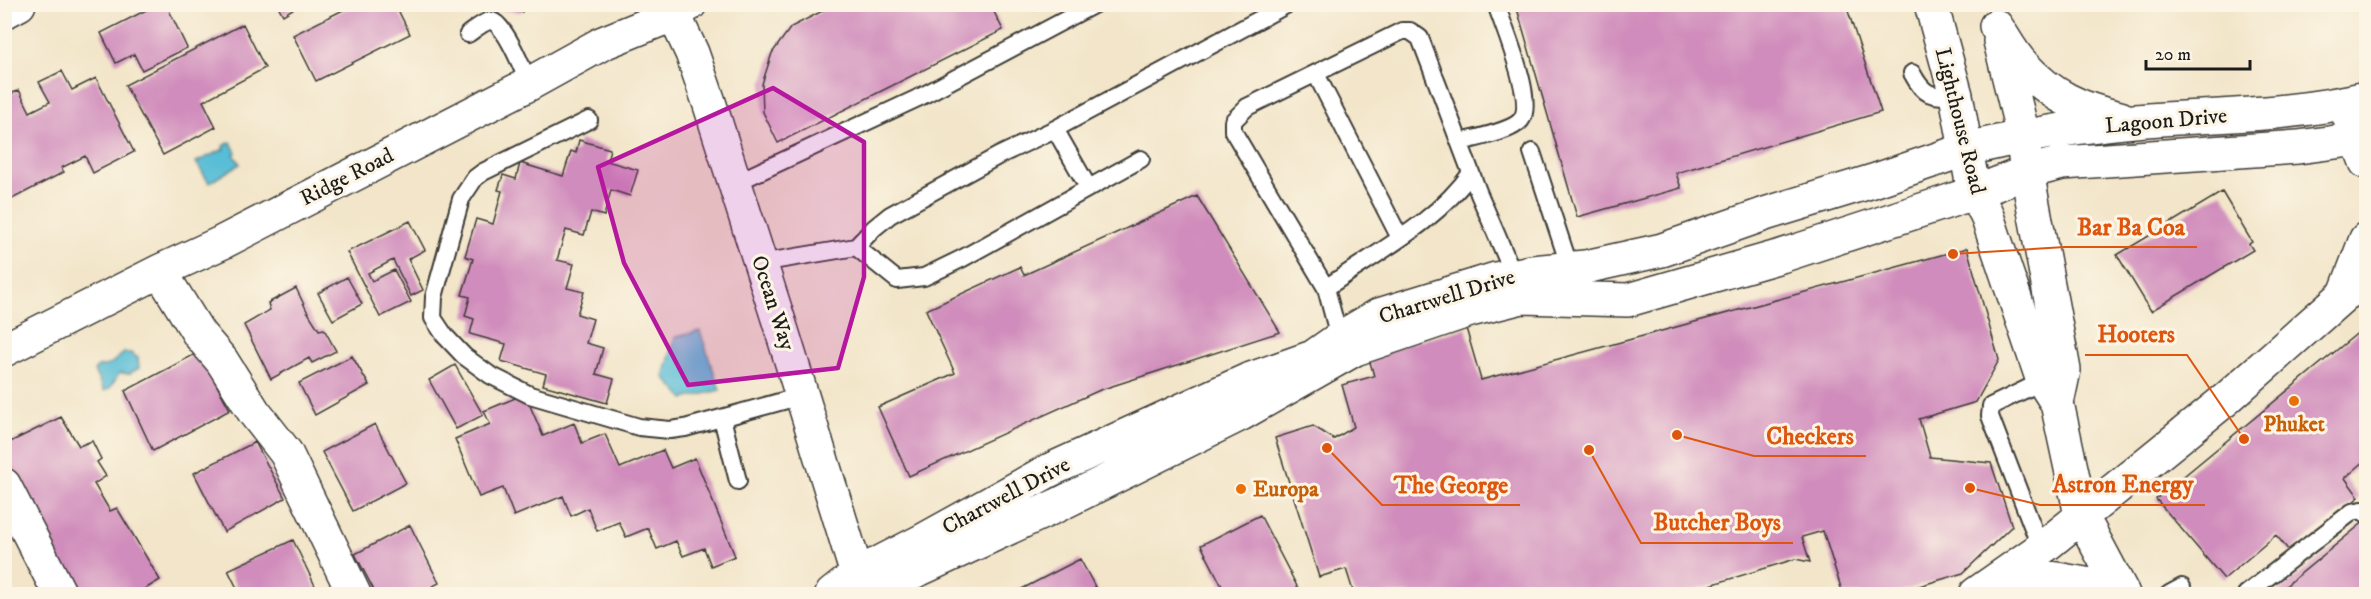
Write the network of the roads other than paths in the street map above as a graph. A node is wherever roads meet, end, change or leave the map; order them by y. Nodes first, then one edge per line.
1 (19, 4) edge
2 (1095, 4) edge
3 (1288, 4) edge
4 (1496, 4) edge
5 (1930, 4) edge
6 (677, 8) edge
7 (4, 12) edge
8 (1993, 15) edge
9 (468, 34) dead end
10 (1912, 73) dead end
11 (1316, 74) junction
12 (529, 84) junction
13 (1956, 95) junction
14 (2355, 100) edge
15 (589, 120) dead end
16 (2133, 121) junction
17 (1055, 129) junction
18 (2023, 135) junction
19 (1460, 142) junction
20 (2363, 146) edge
21 (1967, 150) junction
22 (1532, 152) dead end
23 (1141, 159) dead end
24 (2027, 172) junction
25 (1471, 173) junction
26 (735, 183) junction
27 (1088, 187) junction
28 (1974, 193) junction
29 (1400, 238) junction
30 (2367, 239) edge
31 (856, 247) junction
32 (760, 263) junction
33 (1570, 268) junction
34 (160, 271) junction
35 (1518, 286) junction
36 (1326, 288) junction
37 (2356, 288) edge
38 (1339, 349) junction
39 (4, 350) edge
40 (2055, 385) junction
41 (801, 396) junction
42 (722, 418) junction
43 (738, 481) dead end
44 (4, 485) edge
45 (2365, 513) dead end
46 (2081, 515) junction
47 (2041, 549) junction
48 (1987, 587) edge
49 (854, 590) edge
50 (2122, 592) edge
51 (60, 594) edge
52 (354, 594) edge
53 (2246, 594) edge

1 - 7 street
2 - 26 lane
3 - 17 lane
4 - 19 lane
5 - 13 street, Lighthouse Road
6 - 12 street, Ridge Road
6 - 26 street, Ocean Way
8 - 16 street
8 - 18 street, Lighthouse Road
9 - 12 lane
10 - 13 lane
11 - 19 lane
11 - 29 lane
11 - 36 lane
12 - 34 street, Ridge Road
13 - 21 street, Lighthouse Road
14 - 16 street, Lagoon Drive
14 - 20 street
15 - 42 lane
16 - 18 street, Lagoon Drive
17 - 27 lane
17 - 31 lane
18 - 21 street, Lagoon Drive
18 - 24 street, Lighthouse Road
19 - 25 lane
20 - 24 street, Lagoon Drive
21 - 28 street, Lighthouse Road
21 - 33 street, Chartwell Drive
22 - 33 lane
23 - 27 lane
24 - 28 street, Lagoon Drive
24 - 40 street, Lighthouse Road
25 - 29 lane
25 - 35 lane
26 - 32 street, Ocean Way
27 - 31 lane
28 - 35 street, Chartwell Drive
28 - 40 street, Lighthouse Road
29 - 36 lane
30 - 37 street
31 - 32 lane
32 - 41 street, Ocean Way
33 - 35 street, Chartwell Drive
34 - 39 street, Ridge Road
34 - 52 street
35 - 38 street, Chartwell Drive
36 - 38 lane
37 - 46 street
38 - 49 street, Chartwell Drive
40 - 46 street, Lighthouse Road
40 - 47 lane
41 - 42 lane
41 - 49 street, Ocean Way
42 - 43 lane
44 - 51 street
45 - 53 lane
46 - 47 street
46 - 50 street, Lighthouse Road
47 - 48 street
48 - 50 street

